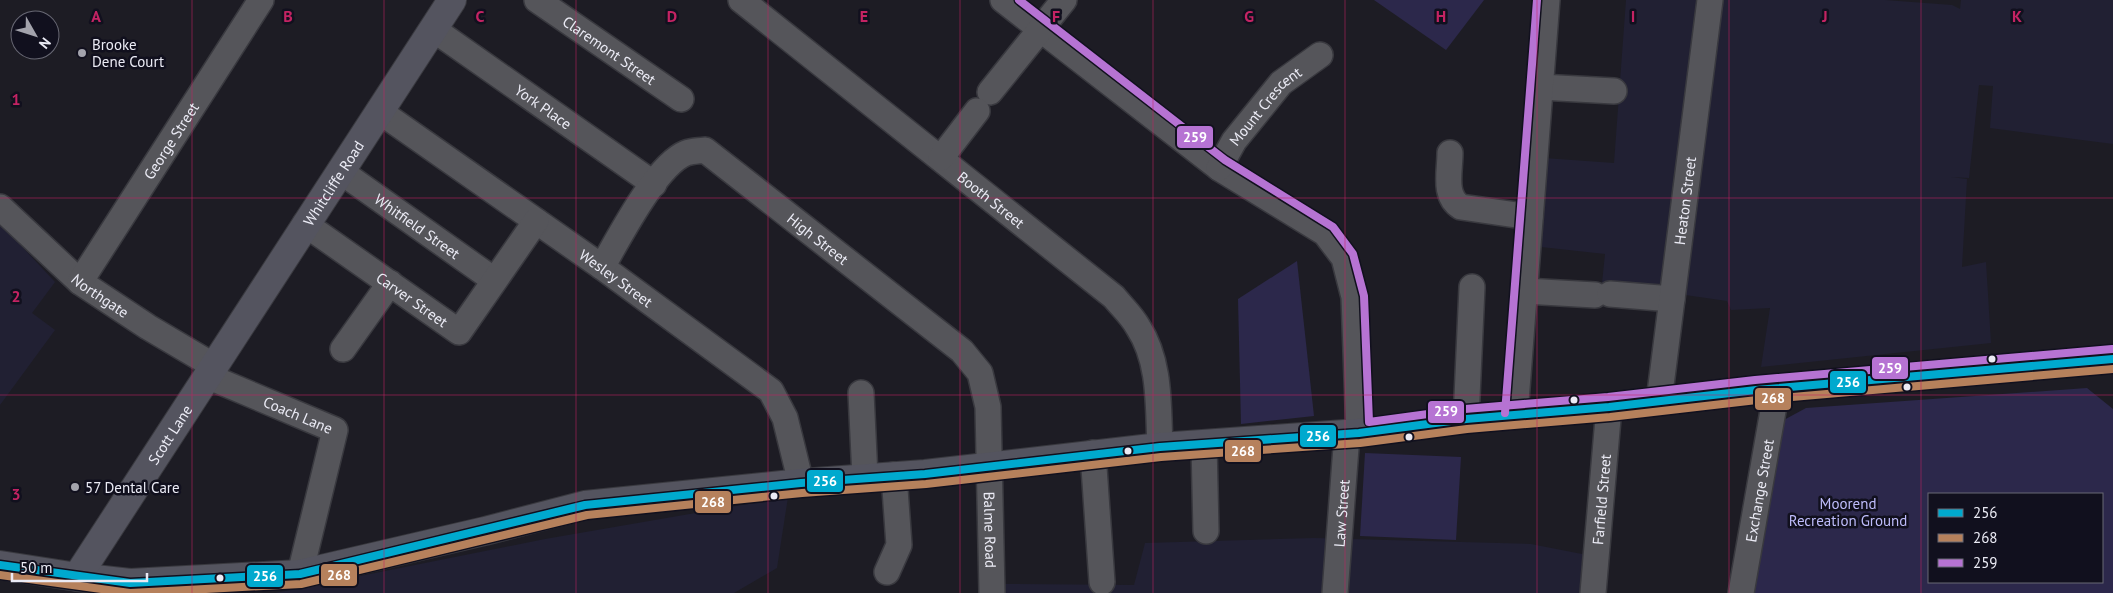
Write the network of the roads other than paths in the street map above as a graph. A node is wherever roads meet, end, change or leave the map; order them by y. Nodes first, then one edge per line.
1 (261, 0) edge
2 (452, 0) edge
3 (537, 0) edge
4 (741, 0) edge
5 (1003, 0) edge
6 (1064, 0) edge
7 (1547, 0) edge
8 (1710, 0) edge
9 (433, 29) junction
10 (1041, 29) junction
11 (1320, 54) dead end
12 (1540, 87) junction
13 (1614, 91) dead end
14 (681, 99) dead end
15 (379, 111) junction
16 (1450, 153) dead end
17 (941, 158) junction
18 (1219, 168) junction
19 (340, 171) junction
20 (654, 184) junction
21 (0, 207) edge
22 (1530, 217) junction
23 (536, 221) junction
24 (306, 224) junction
25 (602, 267) junction
26 (494, 280) junction
27 (80, 282) junction
28 (390, 283) junction
29 (1472, 287) dead end
30 (1525, 290) junction
31 (1672, 299) junction
32 (343, 349) dead end
33 (2113, 359) edge
34 (210, 371) junction
35 (1777, 388) junction
36 (862, 393) dead end
37 (1659, 401) junction
38 (1609, 407) junction
39 (1515, 414) junction
40 (1466, 418) junction
41 (1353, 433) junction
42 (1204, 444) junction
43 (1160, 447) junction
44 (1093, 454) junction
45 (990, 467) junction
46 (894, 475) junction
47 (865, 478) junction
48 (801, 482) junction
49 (1206, 532) dead end
50 (0, 565) edge
51 (887, 572) dead end
52 (300, 574) junction
53 (77, 578) junction
54 (1102, 582) dead end
55 (992, 593) edge
56 (1336, 593) edge
57 (1593, 593) edge
58 (1741, 593) edge

1 - 27 street, George Street
2 - 9 main road, Whitcliffe Road
3 - 14 street, Claremont Street
4 - 17 street, Booth Street
5 - 10 street, Law Street
6 - 10 street
7 - 12 street
8 - 31 street, Heaton Street
9 - 15 main road, Whitcliffe Road
9 - 20 street, York Place
10 - 17 street
10 - 18 street, Law Street
11 - 18 street, Mount Crescent
12 - 13 street
12 - 22 street
15 - 19 main road, Whitcliffe Road
15 - 23 street, Wesley Street
16 - 22 street
17 - 43 street, Booth Street
18 - 41 street, Law Street
19 - 24 main road, Whitcliffe Road
19 - 26 street, Whitfield Street
20 - 25 street, High Street
20 - 45 street, High Street
21 - 27 street, Northgate
22 - 30 street
23 - 25 street, Wesley Street
23 - 26 street, Carver Street
24 - 28 street, Carver Street
24 - 34 main road, Whitcliffe Road
25 - 48 street, Wesley Street
26 - 28 street, Carver Street
27 - 34 street, Northgate
28 - 32 street
29 - 40 street
30 - 31 street
30 - 39 street
31 - 37 street, Heaton Street
33 - 35 main road
34 - 52 street, Coach Lane
34 - 53 main road, Scott Lane
35 - 37 main road
35 - 58 street, Exchange Street
36 - 47 street
37 - 38 main road
38 - 39 main road
38 - 57 street, Farfield Street
39 - 40 main road
40 - 41 main road
41 - 42 main road
41 - 56 street, Law Street
42 - 43 main road
42 - 49 street
43 - 44 main road
44 - 45 main road
44 - 54 street
45 - 46 main road
45 - 55 street, Balme Road
46 - 47 main road
46 - 51 street
47 - 48 main road
48 - 52 main road
50 - 53 main road
52 - 53 main road

